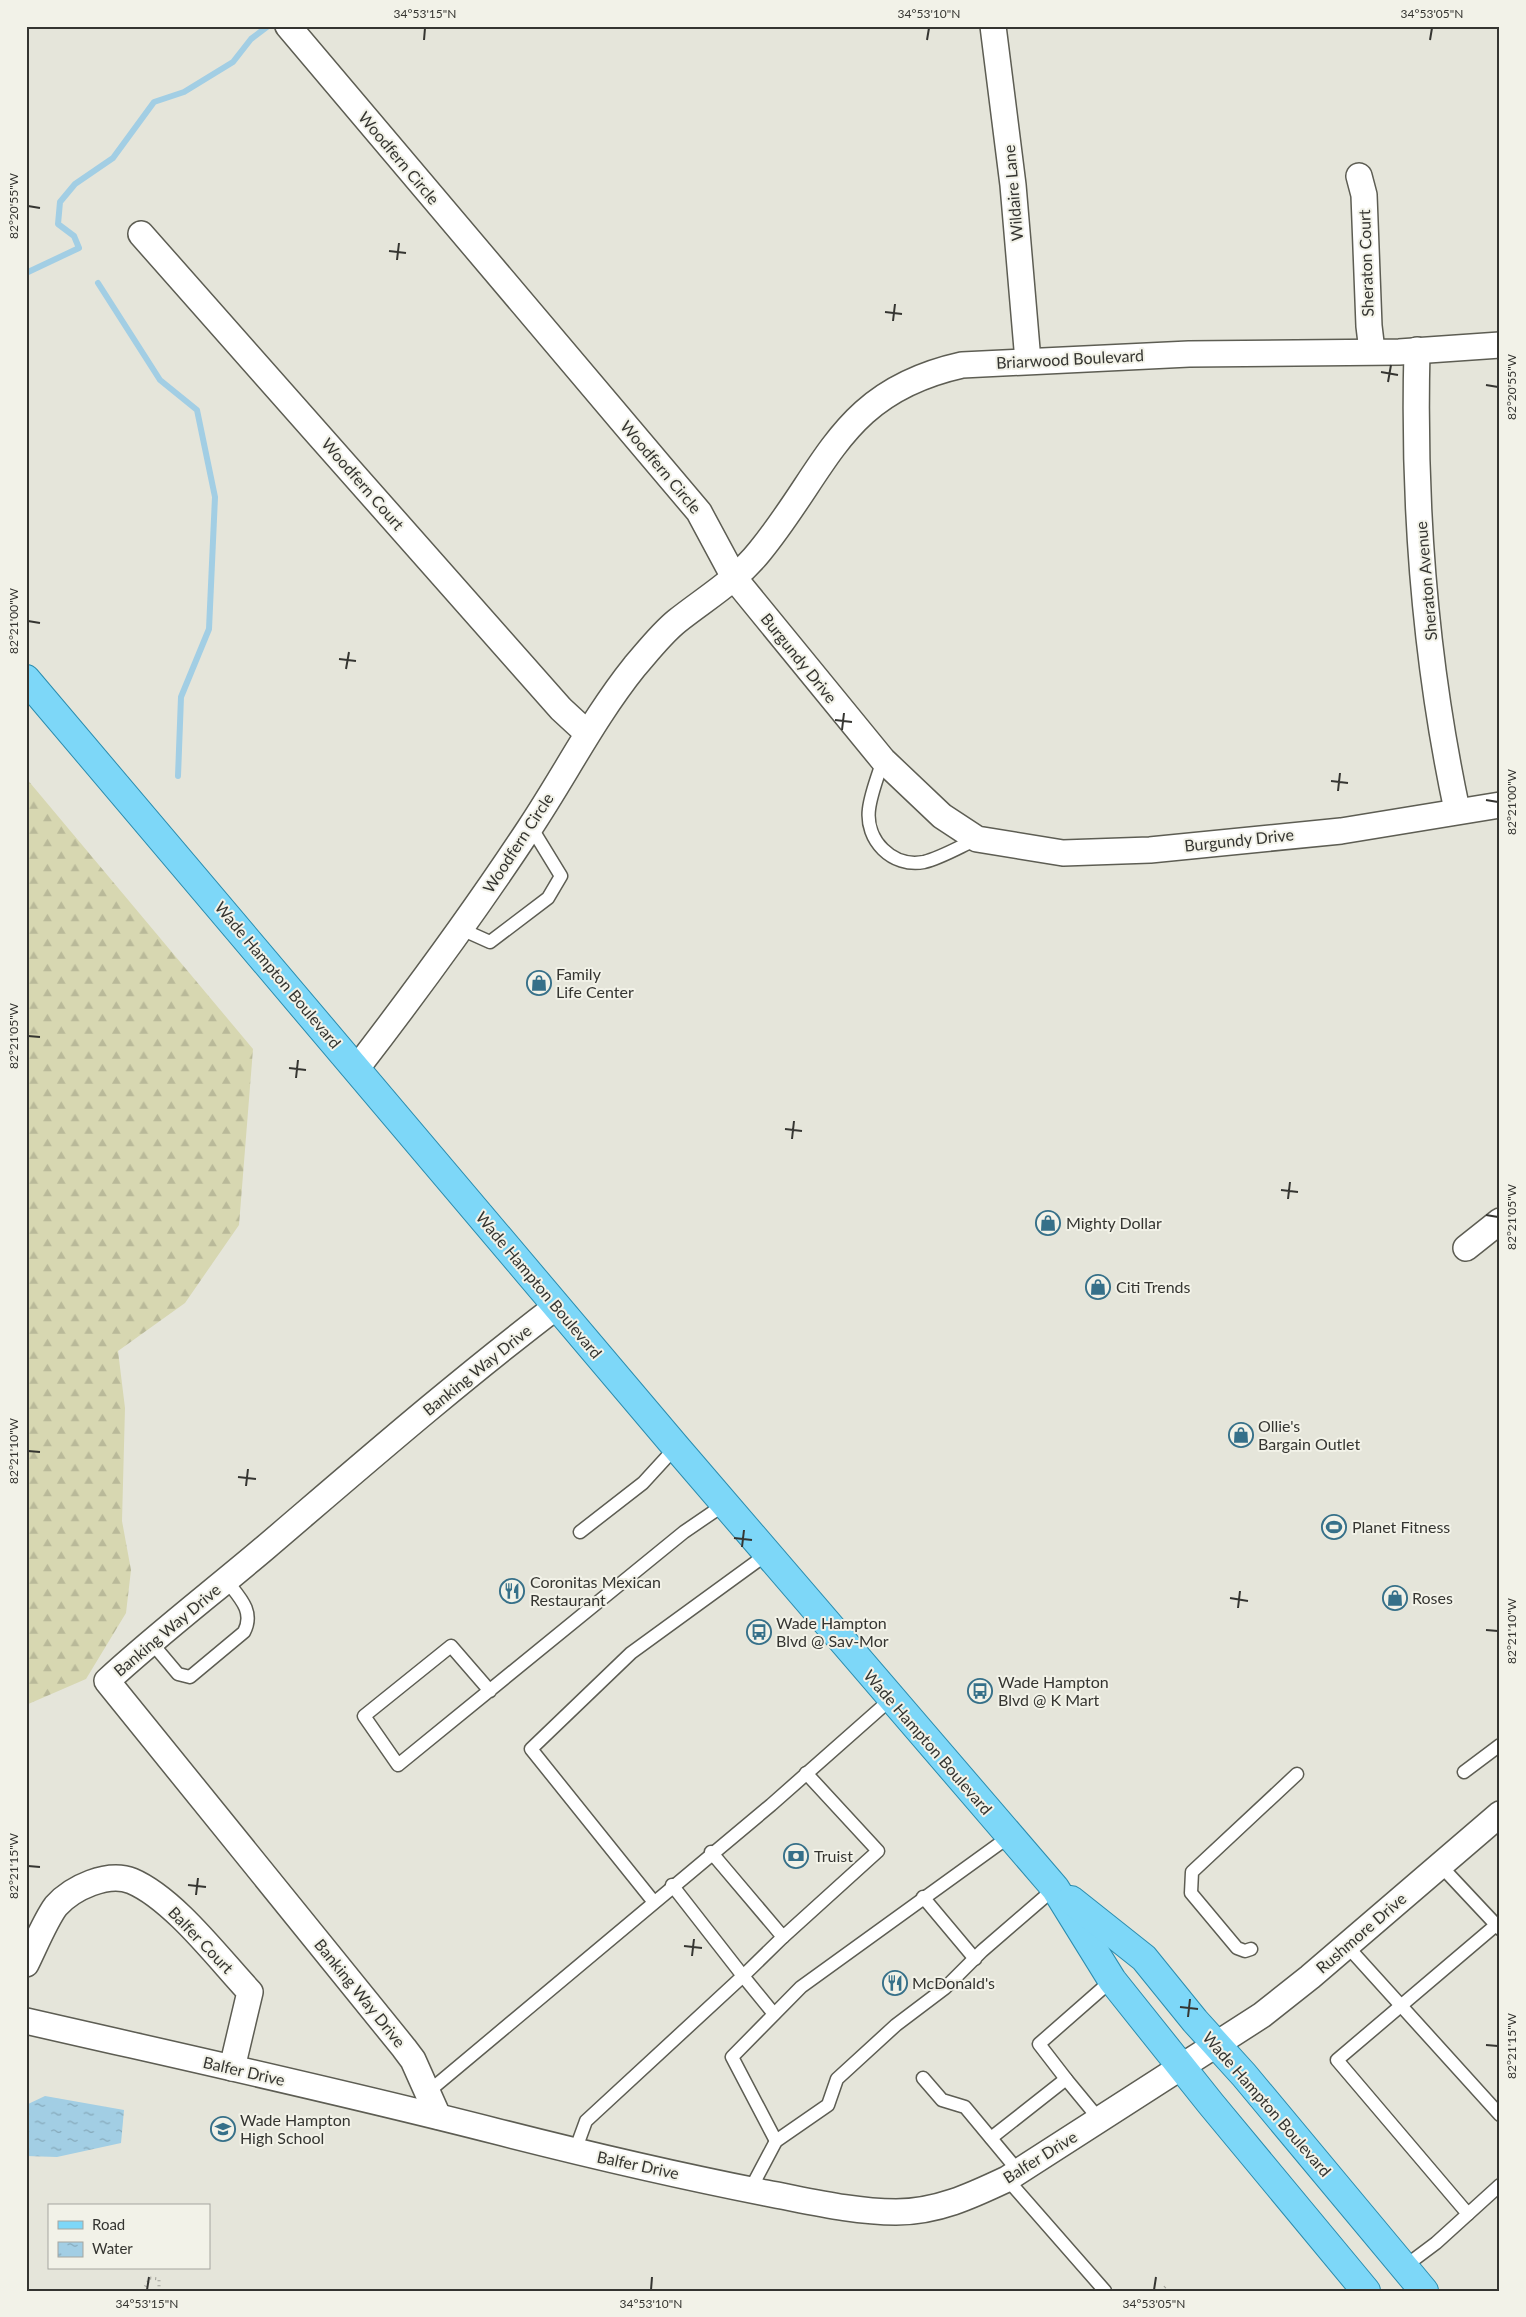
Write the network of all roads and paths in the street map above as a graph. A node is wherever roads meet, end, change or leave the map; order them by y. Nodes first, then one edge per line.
1 (288, 26) edge
2 (994, 26) edge
3 (1359, 176) dead end
4 (141, 234) dead end
5 (1500, 345) edge
6 (1418, 350) junction
7 (1372, 351) junction
8 (1028, 361) junction
9 (735, 579) junction
10 (26, 679) edge
11 (587, 733) junction
12 (883, 760) junction
13 (1500, 805) edge
14 (1457, 810) junction
15 (531, 827) junction
16 (977, 839) junction
17 (461, 929) junction
18 (357, 1068) junction
19 (1500, 1221) edge
20 (1466, 1248) dead end
21 (557, 1306) junction
22 (676, 1447) junction
23 (725, 1504) junction
24 (580, 1532) dead end
25 (767, 1554) junction
26 (226, 1580) junction
27 (151, 1642) junction
28 (490, 1691) junction
29 (890, 1699) junction
30 (1500, 1745) edge
31 (1464, 1772) dead end
32 (806, 1773) junction
33 (1297, 1774) dead end
34 (1500, 1814) edge
35 (1010, 1836) junction
36 (712, 1852) junction
37 (1440, 1865) junction
38 (672, 1885) junction
39 (1055, 1888) junction
40 (923, 1897) junction
41 (653, 1901) junction
42 (1498, 1927) edge
43 (783, 1937) junction
44 (1347, 1946) junction
45 (1251, 1949) dead end
46 (975, 1959) junction
47 (26, 1964) edge
48 (743, 1976) junction
49 (1112, 1980) junction
50 (1402, 2005) junction
51 (774, 2014) junction
52 (26, 2021) edge
53 (1215, 2044) junction
54 (1182, 2066) junction
55 (232, 2068) junction
56 (923, 2078) dead end
57 (1066, 2079) junction
58 (428, 2092) junction
59 (1500, 2115) edge
60 (438, 2116) junction
61 (1100, 2119) junction
62 (991, 2138) junction
63 (776, 2141) junction
64 (575, 2151) junction
65 (1013, 2176) junction
66 (1500, 2185) edge
67 (750, 2190) junction
68 (1468, 2214) junction
69 (1404, 2267) junction
70 (1166, 2286) dead end
71 (143, 2291) edge
72 (159, 2291) edge
73 (1105, 2291) edge
74 (1161, 2291) edge
75 (1366, 2291) edge
76 (1424, 2291) edge

1 - 9 street, Woodfern Circle
2 - 8 street, Wildaire Lane
3 - 7 street, Sheraton Court
4 - 11 street, Woodfern Court
5 - 6 street, Briarwood Boulevard
6 - 7 street, Briarwood Boulevard
6 - 14 street, Sheraton Avenue
7 - 8 street, Briarwood Boulevard
8 - 9 street, Briarwood Boulevard
9 - 11 street, Woodfern Circle
9 - 12 street, Burgundy Drive
10 - 18 main road, Wade Hampton Boulevard
11 - 15 street, Woodfern Circle
12 - 16 street, Burgundy Drive
12 - 16 lane
13 - 14 street, Burgundy Drive
14 - 16 street, Burgundy Drive
15 - 17 street, Woodfern Circle
15 - 17 lane
17 - 18 street, Woodfern Circle
18 - 21 main road, Wade Hampton Boulevard
19 - 20 street
21 - 22 main road, Wade Hampton Boulevard
21 - 26 street, Banking Way Drive
22 - 23 main road, Wade Hampton Boulevard
22 - 24 lane
23 - 25 main road, Wade Hampton Boulevard
23 - 28 lane
25 - 29 main road, Wade Hampton Boulevard
25 - 41 lane
26 - 27 street, Banking Way Drive
26 - 27 lane
27 - 58 street, Banking Way Drive
28 - 28 lane
29 - 32 lane
29 - 35 main road, Wade Hampton Boulevard
30 - 31 lane
32 - 36 lane
32 - 43 lane
33 - 45 lane
34 - 37 street, Rushmore Drive
35 - 39 main road, Wade Hampton Boulevard
35 - 40 lane
36 - 38 lane
36 - 43 lane
37 - 42 lane
37 - 44 street, Rushmore Drive
38 - 41 lane
38 - 48 lane
39 - 46 lane
39 - 49 main road, Wade Hampton Boulevard
39 - 53 main road, Wade Hampton Boulevard
40 - 46 lane
40 - 51 lane
41 - 58 lane
42 - 50 lane
43 - 48 lane
44 - 50 lane
44 - 53 street, Rushmore Drive
46 - 63 lane
47 - 55 street, Balfer Court
48 - 51 lane
48 - 64 lane
49 - 54 main road, Wade Hampton Boulevard
49 - 57 lane
50 - 59 lane
50 - 68 lane
51 - 63 lane
52 - 55 street, Balfer Drive
53 - 54 street, Balfer Drive
53 - 69 main road, Wade Hampton Boulevard
54 - 61 street, Balfer Drive
54 - 75 main road, Wade Hampton Boulevard
55 - 60 street, Balfer Drive
56 - 62 lane
57 - 61 lane
57 - 62 lane
58 - 60 street, Banking Way Drive
60 - 64 street, Balfer Drive
61 - 65 street, Balfer Drive
62 - 65 lane
63 - 67 lane
64 - 67 street, Balfer Drive
65 - 67 street, Balfer Drive
65 - 73 lane
66 - 68 lane
68 - 69 lane
69 - 76 main road, Wade Hampton Boulevard
70 - 74 path
71 - 72 path

